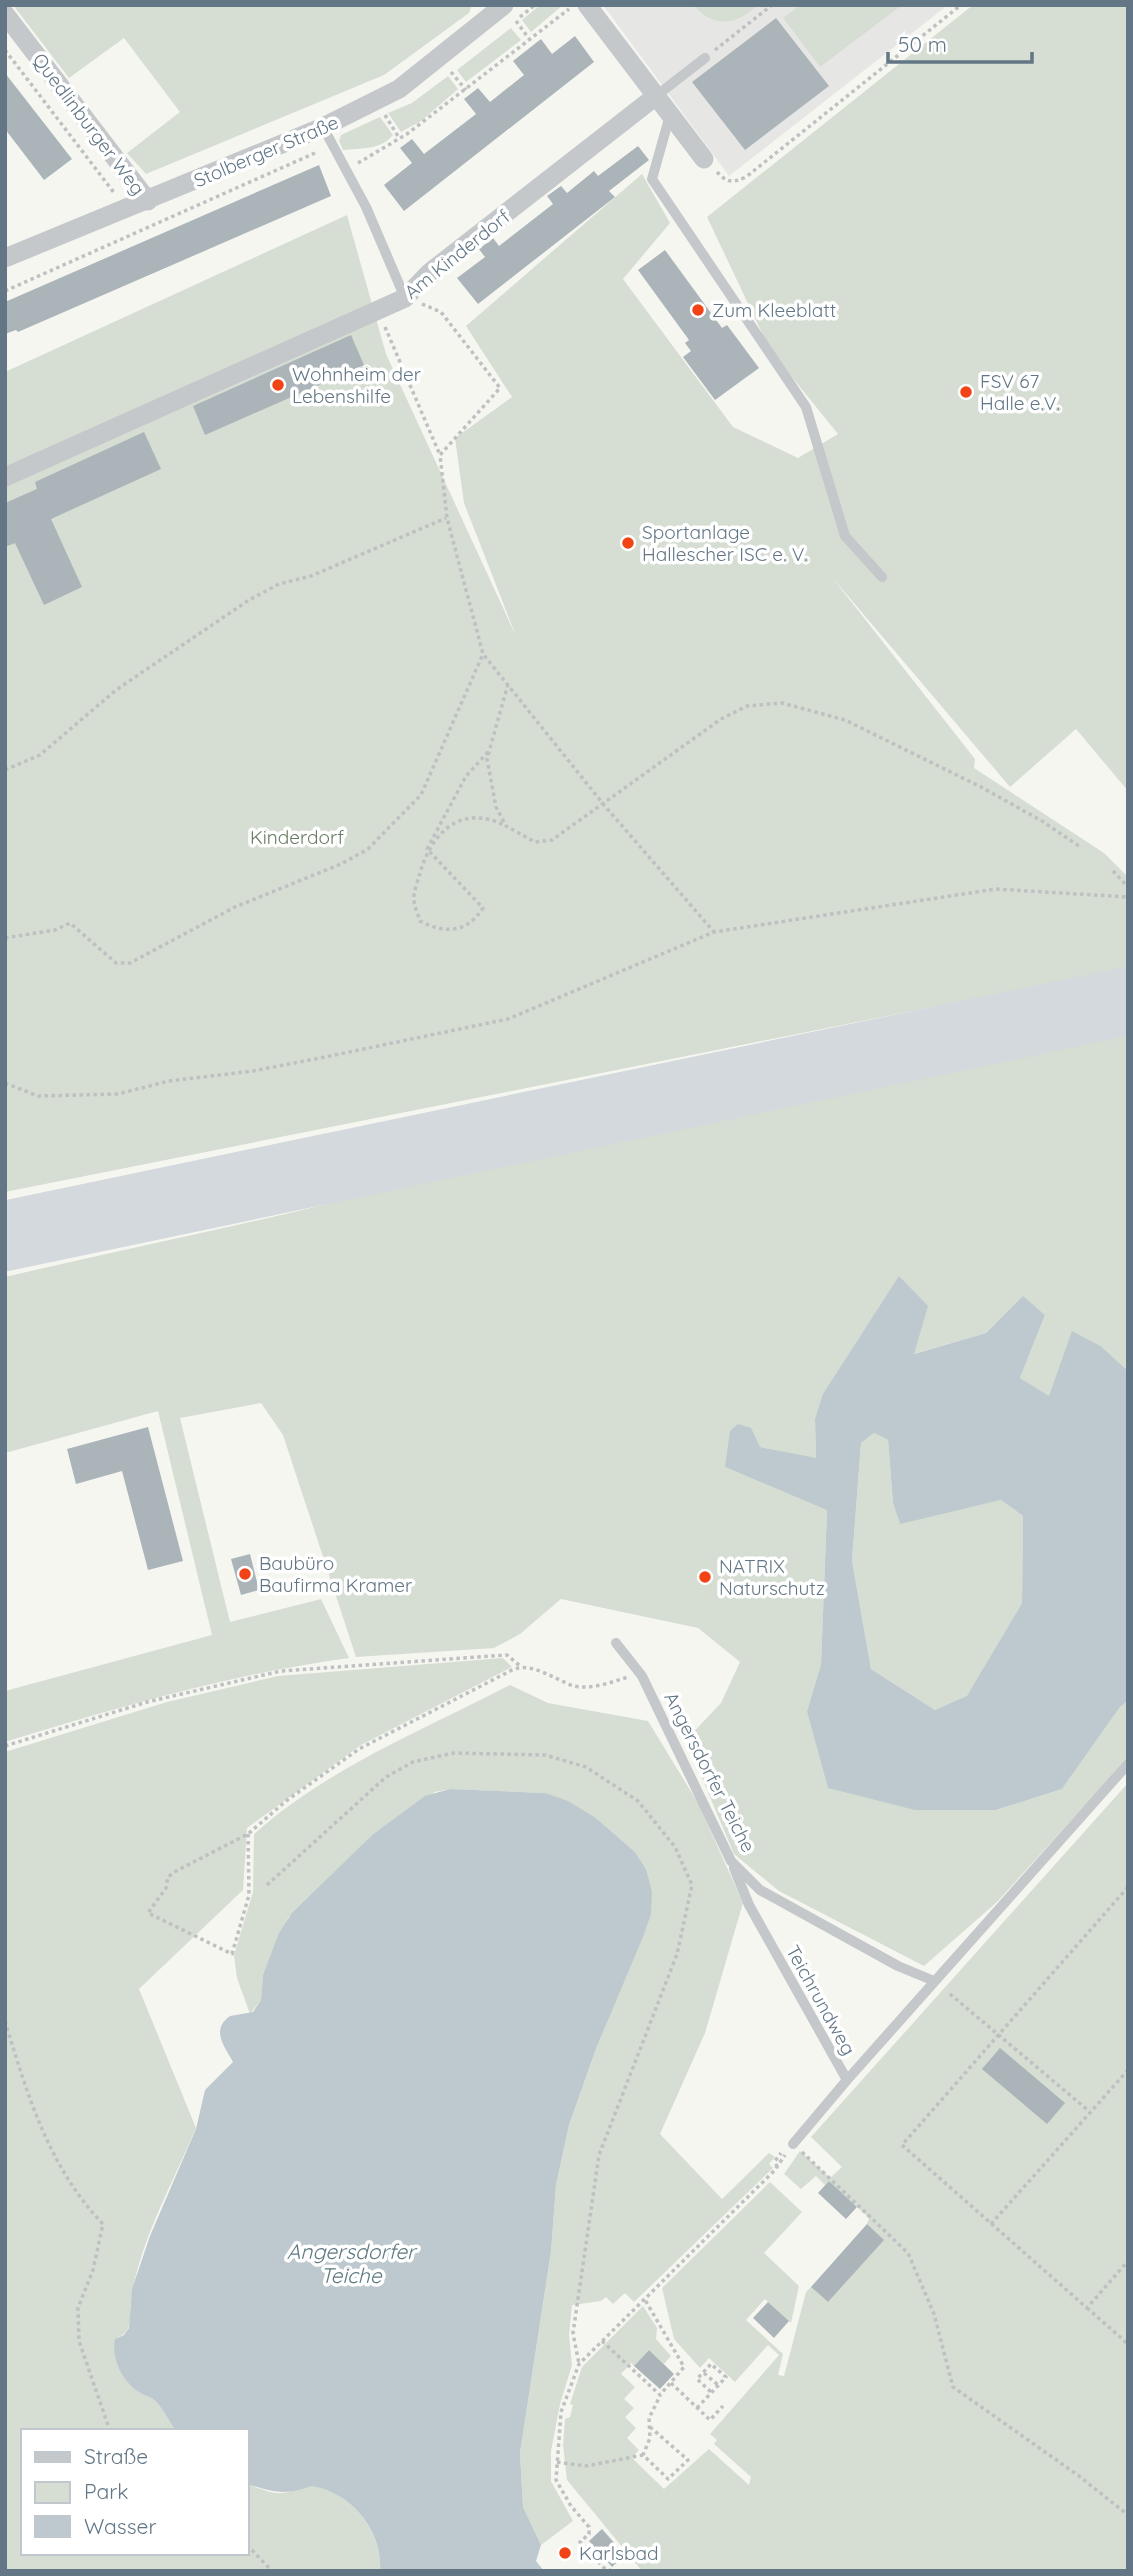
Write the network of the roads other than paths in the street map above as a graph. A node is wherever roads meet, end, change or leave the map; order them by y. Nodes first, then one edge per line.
1 (587, 5) edge
2 (510, 13) edge
3 (5, 14) edge
4 (705, 58) road end
5 (656, 96) junction
6 (670, 115) junction
7 (328, 136) junction
8 (704, 159) road end
9 (148, 201) junction
10 (5, 258) edge
11 (405, 298) junction
12 (5, 477) edge
13 (882, 577) dead end
14 (1128, 985) edge
15 (1128, 1017) edge
16 (5, 1219) edge
17 (5, 1253) edge
18 (616, 1643) dead end
19 (1128, 1764) edge
20 (731, 1861) junction
21 (934, 1981) junction
22 (846, 2080) junction
23 (793, 2144) road end

1 - 5 street
2 - 7 street, Stolberger Straße
3 - 9 street, Quedlinburger Weg
4 - 5 lane
5 - 6 street
5 - 11 street, Am Kinderdorf
6 - 8 street
6 - 13 lane
7 - 9 street, Stolberger Straße
7 - 11 lane
9 - 10 street, Stolberger Straße
11 - 12 street, Am Kinderdorf
14 - 16 highway
15 - 17 highway
18 - 20 lane, Angersdorfer Teiche
19 - 21 lane
20 - 21 lane, Angersdorfer Teiche
20 - 22 lane, Teichrundweg
21 - 22 lane
22 - 23 lane, Teichrundweg

